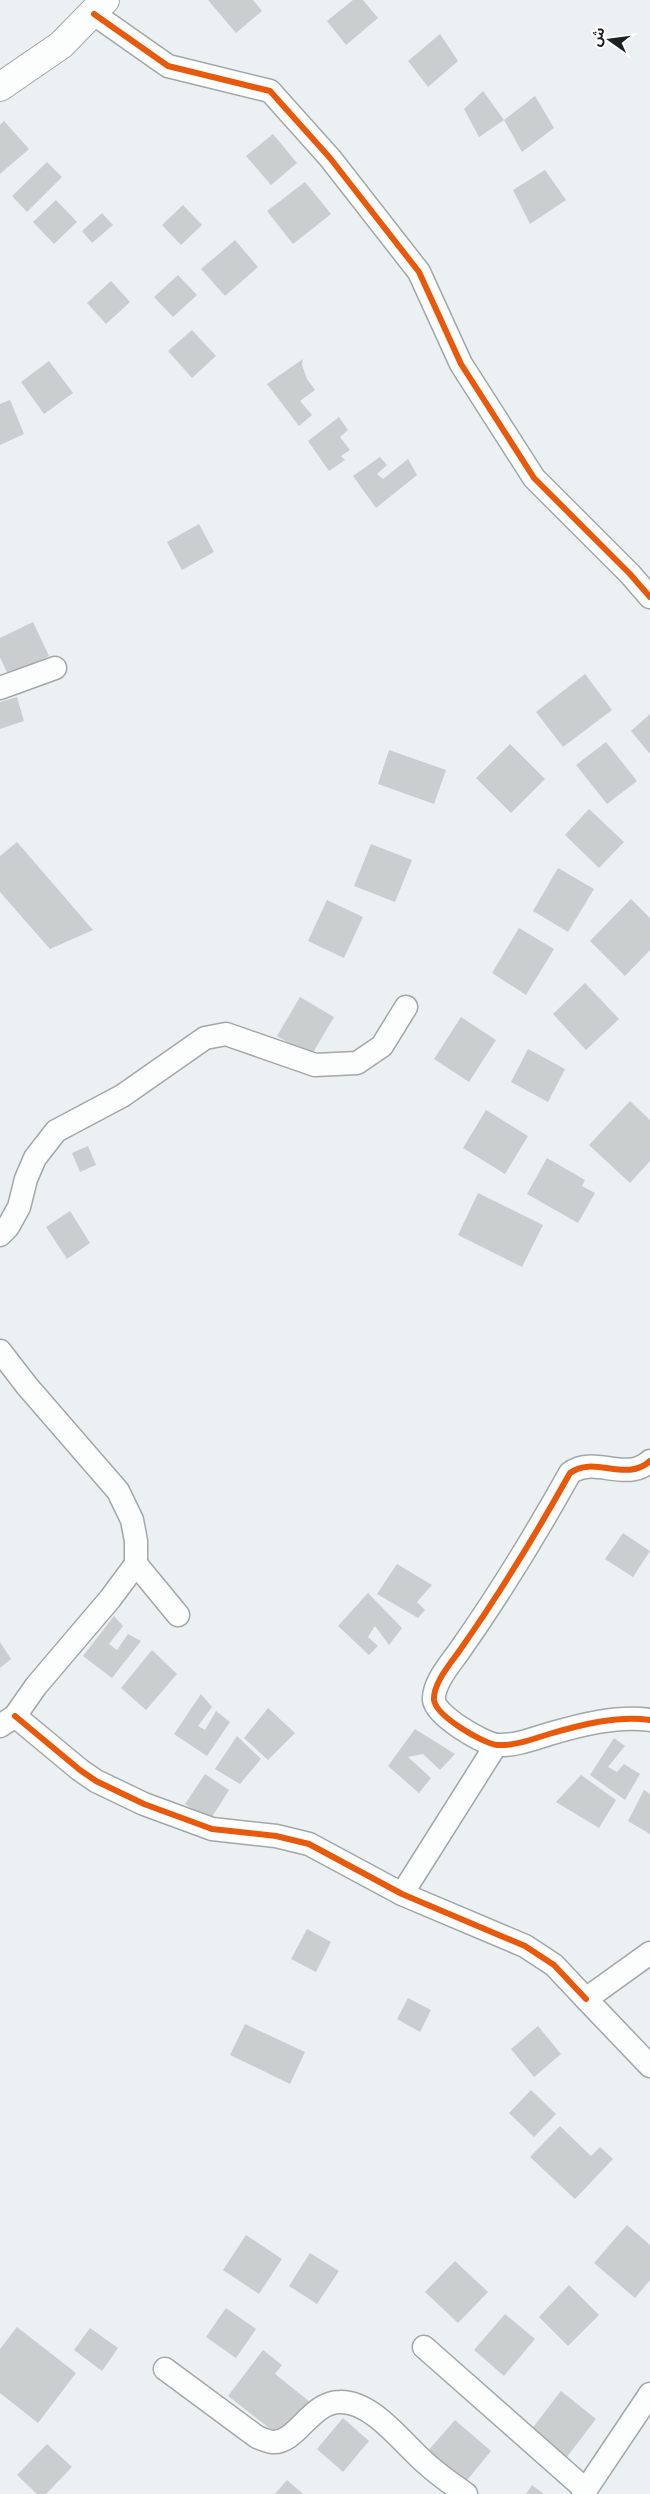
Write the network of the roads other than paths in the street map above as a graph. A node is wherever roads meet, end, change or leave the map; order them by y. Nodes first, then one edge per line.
1 (100, 7) edge
2 (0, 87) edge
3 (650, 597) edge
4 (55, 668) dead end
5 (0, 688) edge
6 (406, 1007) dead end
7 (0, 1235) edge
8 (0, 1351) edge
9 (650, 1461) edge
10 (136, 1564) junction
11 (178, 1615) dead end
12 (650, 1720) edge
13 (7, 1721) edge
14 (496, 1745) junction
15 (402, 1894) junction
16 (650, 1953) edge
17 (586, 1999) junction
18 (650, 2066) edge
19 (424, 2346) dead end
20 (165, 2369) dead end
21 (650, 2394) edge
22 (584, 2492) edge
23 (466, 2494) edge

1 - 2 street
1 - 3 street
4 - 5 street
6 - 7 street
8 - 10 street
9 - 14 street
10 - 11 street
10 - 13 street
12 - 14 street
13 - 15 street
14 - 15 street
15 - 17 street
16 - 17 street
17 - 18 street
19 - 22 street
20 - 23 street
21 - 22 street

